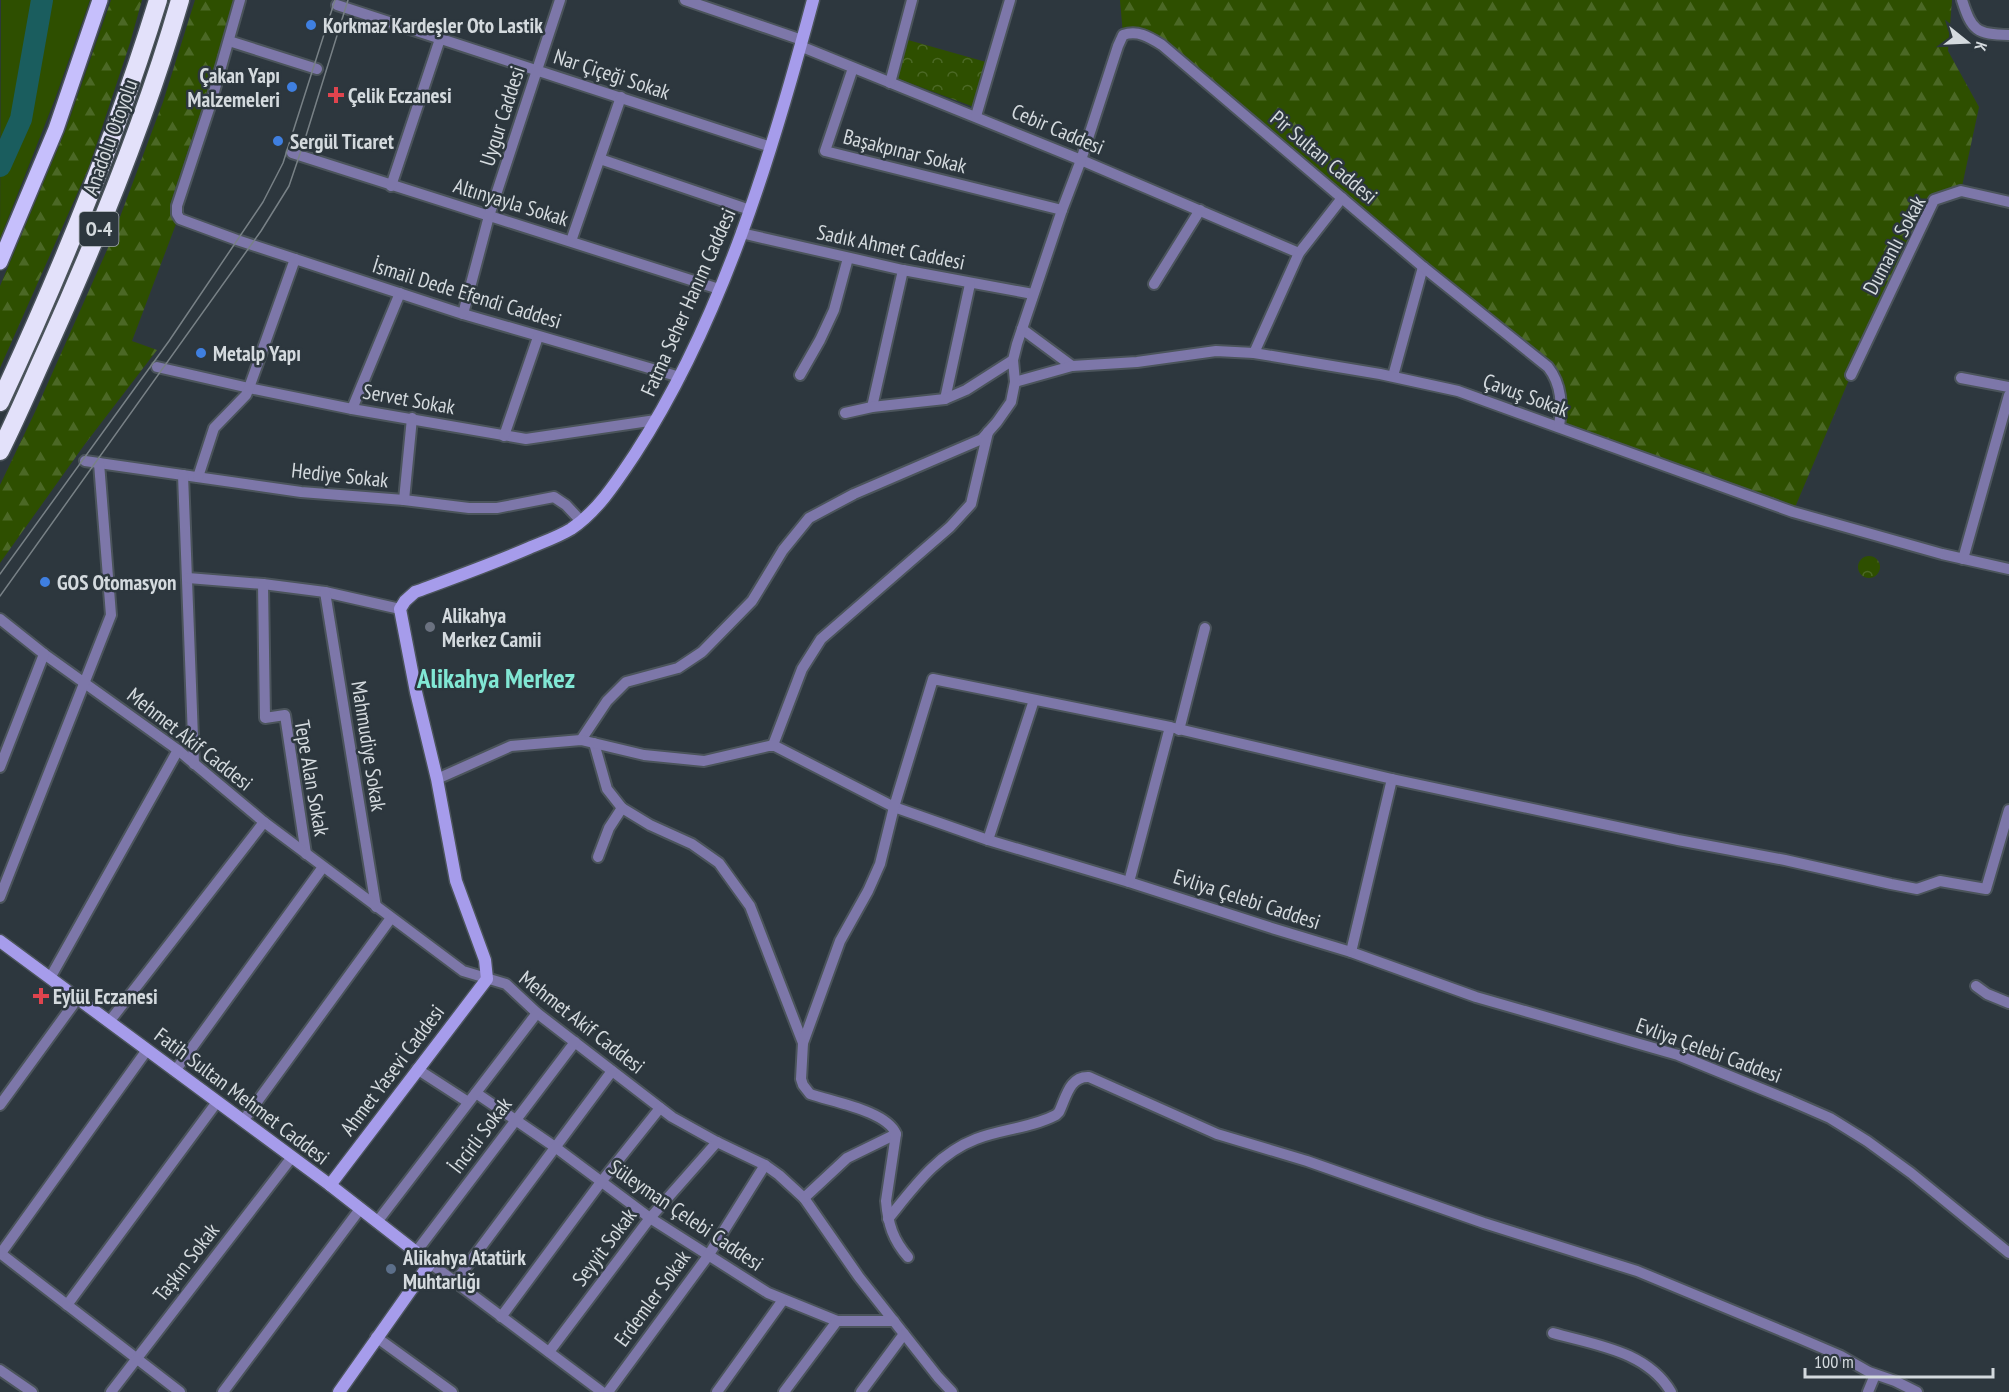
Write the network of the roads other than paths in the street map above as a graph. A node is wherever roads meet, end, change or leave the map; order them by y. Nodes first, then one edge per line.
1 (100, 0) edge
2 (158, 0) edge
3 (180, 0) edge
4 (240, 0) edge
5 (560, 0) edge
6 (685, 0) edge
7 (813, 0) edge
8 (912, 0) edge
9 (1010, 0) edge
10 (1962, 0) edge
11 (337, 5) dead end
12 (2009, 35) edge
13 (440, 39) junction
14 (229, 41) junction
15 (801, 43) junction
16 (852, 68) junction
17 (317, 69) dead end
18 (537, 70) junction
19 (890, 83) junction
20 (621, 98) junction
21 (976, 116) junction
22 (771, 147) junction
23 (292, 153) dead end
24 (600, 159) junction
25 (1082, 160) junction
26 (391, 186) junction
27 (1342, 198) junction
28 (2009, 202) edge
29 (750, 210) junction
30 (1062, 210) junction
31 (1200, 210) junction
32 (489, 216) junction
33 (741, 233) junction
34 (571, 241) junction
35 (1299, 253) junction
36 (295, 258) junction
37 (848, 258) junction
38 (0, 262) edge
39 (1423, 267) junction
40 (903, 270) junction
41 (970, 284) junction
42 (1154, 284) dead end
43 (719, 289) junction
44 (400, 293) junction
45 (1033, 294) junction
46 (463, 314) junction
47 (1022, 329) junction
48 (538, 337) junction
49 (1254, 353) junction
50 (1013, 360) junction
51 (1072, 366) junction
52 (156, 367) dead end
53 (800, 375) dead end
54 (1851, 375) dead end
55 (1393, 376) junction
56 (680, 377) junction
57 (1961, 378) dead end
58 (1015, 382) junction
59 (2009, 387) edge
60 (249, 388) junction
61 (2009, 395) edge
62 (945, 399) junction
63 (0, 402) edge
64 (872, 407) junction
65 (352, 408) junction
66 (845, 413) dead end
67 (412, 418) junction
68 (656, 420) junction
69 (1559, 427) junction
70 (988, 432) junction
71 (504, 436) junction
72 (0, 451) edge
73 (85, 461) dead end
74 (99, 463) junction
75 (183, 475) junction
76 (198, 477) junction
77 (404, 500) junction
78 (581, 521) junction
79 (1963, 559) junction
80 (2009, 569) edge
81 (188, 578) junction
82 (263, 584) junction
83 (325, 592) junction
84 (400, 609) junction
85 (0, 619) edge
86 (1205, 628) dead end
87 (44, 654) junction
88 (85, 684) junction
89 (1034, 700) junction
90 (1175, 729) junction
91 (581, 740) junction
92 (594, 743) junction
93 (773, 745) junction
94 (178, 750) junction
95 (194, 764) junction
96 (0, 767) edge
97 (437, 779) junction
98 (1392, 779) junction
99 (894, 807) junction
100 (622, 808) junction
101 (2009, 810) edge
102 (264, 822) junction
103 (988, 840) junction
104 (306, 854) junction
105 (598, 856) dead end
106 (323, 867) junction
107 (1129, 882) junction
108 (0, 897) edge
109 (376, 907) junction
110 (391, 918) junction
111 (0, 941) edge
112 (1351, 952) junction
113 (50, 978) junction
114 (487, 979) junction
115 (1976, 986) dead end
116 (78, 998) junction
117 (2009, 1004) edge
118 (537, 1012) junction
119 (109, 1022) junction
120 (575, 1042) junction
121 (803, 1043) junction
122 (147, 1050) junction
123 (417, 1069) junction
124 (175, 1071) junction
125 (612, 1071) junction
126 (476, 1093) junction
127 (217, 1102) junction
128 (468, 1102) junction
129 (0, 1105) edge
130 (660, 1108) junction
131 (243, 1121) junction
132 (515, 1121) junction
133 (896, 1134) junction
134 (717, 1142) junction
135 (555, 1147) junction
136 (292, 1157) junction
137 (765, 1165) junction
138 (601, 1182) junction
139 (330, 1185) junction
140 (804, 1198) junction
141 (360, 1209) junction
142 (650, 1218) junction
143 (888, 1219) junction
144 (377, 1222) junction
145 (416, 1252) junction
146 (0, 1253) edge
147 (2009, 1253) edge
148 (708, 1256) junction
149 (908, 1257) dead end
150 (430, 1263) junction
151 (455, 1282) junction
152 (783, 1300) junction
153 (67, 1305) junction
154 (501, 1317) junction
155 (837, 1321) junction
156 (894, 1321) junction
157 (1553, 1333) dead end
158 (904, 1334) junction
159 (376, 1337) junction
160 (549, 1352) junction
161 (136, 1358) junction
162 (0, 1370) edge
163 (1875, 1375) junction
164 (940, 1388) edge
165 (344, 1390) edge
166 (32, 1392) edge
167 (111, 1392) edge
168 (180, 1392) edge
169 (223, 1392) edge
170 (452, 1392) edge
171 (602, 1392) edge
172 (608, 1392) edge
173 (717, 1392) edge
174 (784, 1392) edge
175 (861, 1392) edge
176 (952, 1392) edge
177 (1671, 1392) edge
178 (1869, 1392) edge
179 (1917, 1392) edge

1 - 38 main road
2 - 63 highway, Anadolu Otoyolu / O-4
3 - 72 highway, Anadolu Otoyolu / O-4
4 - 14 street
5 - 18 street, Uygur Caddesi
6 - 15 street, Cebir Caddesi
7 - 15 street, Fatma Seher Hanım Caddesi
8 - 19 street
9 - 21 street
10 - 12 street
11 - 13 street, Nar Çiçeği Sokak
13 - 18 street, Nar Çiçeği Sokak
13 - 26 street
14 - 17 street
14 - 36 street, İsmail Dede Efendi Caddesi
15 - 16 street, Cebir Caddesi
15 - 22 street, Fatma Seher Hanım Caddesi
16 - 19 street, Cebir Caddesi
16 - 30 street, Başakpınar Sokak
18 - 20 street, Nar Çiçeği Sokak
18 - 32 street, Uygur Caddesi
19 - 21 street, Cebir Caddesi
20 - 22 street, Nar Çiçeği Sokak
20 - 24 street
21 - 25 street, Cebir Caddesi
22 - 29 street, Fatma Seher Hanım Caddesi
23 - 26 street, Altınyayla Sokak
24 - 29 street
24 - 34 street
25 - 27 street, Pir Sultan Caddesi
25 - 30 street
25 - 31 street, Cebir Caddesi
26 - 32 street, Altınyayla Sokak
27 - 35 street
27 - 39 street, Pir Sultan Caddesi
28 - 54 street, Dumanlı Sokak
29 - 33 street, Fatma Seher Hanım Caddesi
30 - 45 street
31 - 35 street, Cebir Caddesi
31 - 42 street
32 - 34 street, Altınyayla Sokak
32 - 46 street, Uygur Caddesi
33 - 37 street, Sadık Ahmet Caddesi
33 - 43 street, Fatma Seher Hanım Caddesi
34 - 43 street, Altınyayla Sokak
35 - 49 street
36 - 44 street, İsmail Dede Efendi Caddesi
36 - 60 street
37 - 40 street, Sadık Ahmet Caddesi
37 - 53 street
39 - 55 street
39 - 69 street, Pir Sultan Caddesi
40 - 41 street, Sadık Ahmet Caddesi
40 - 64 street
41 - 45 street, Sadık Ahmet Caddesi
41 - 62 street
43 - 56 street, Fatma Seher Hanım Caddesi
44 - 46 street, İsmail Dede Efendi Caddesi
44 - 65 street
45 - 47 street
46 - 48 street, İsmail Dede Efendi Caddesi
47 - 50 street
47 - 51 street
48 - 56 street, İsmail Dede Efendi Caddesi
48 - 71 street
49 - 51 street, Çavuş Sokak
49 - 55 street, Çavuş Sokak
50 - 58 street
50 - 62 street
51 - 58 street, Çavuş Sokak
52 - 60 street, Servet Sokak
55 - 69 street, Çavuş Sokak
56 - 68 street, Fatma Seher Hanım Caddesi
57 - 59 street
58 - 70 street
60 - 65 street, Servet Sokak
60 - 76 street
61 - 79 street
62 - 64 street
64 - 66 street
65 - 67 street, Servet Sokak
67 - 71 street, Servet Sokak
67 - 77 street
68 - 71 street, Servet Sokak
68 - 78 street, Fatma Seher Hanım Caddesi
69 - 79 street, Çavuş Sokak
70 - 91 street
70 - 93 street
73 - 74 street, Hediye Sokak
74 - 75 street, Hediye Sokak
74 - 88 street
75 - 76 street, Hediye Sokak
75 - 81 street
76 - 77 street, Hediye Sokak
77 - 78 street, Hediye Sokak
78 - 84 street, Fatma Seher Hanım Caddesi
79 - 80 street, Çavuş Sokak
81 - 82 street
81 - 95 street
82 - 83 street
82 - 104 street, Tepe Alan Sokak
83 - 84 street
83 - 109 street, Mahmudiye Sokak
84 - 97 street
85 - 87 street, Mehmet Akif Caddesi
86 - 90 street
87 - 88 street, Mehmet Akif Caddesi
87 - 96 street
88 - 94 street, Mehmet Akif Caddesi
88 - 108 street
89 - 90 street
89 - 99 street
89 - 103 street
90 - 98 street
90 - 107 street
91 - 92 street
91 - 97 street
92 - 93 street
92 - 100 street
93 - 99 street, Evliya Çelebi Caddesi
94 - 95 street, Mehmet Akif Caddesi
94 - 113 street
95 - 102 street, Mehmet Akif Caddesi
97 - 114 street
98 - 101 street
98 - 112 street
99 - 103 street, Evliya Çelebi Caddesi
99 - 121 street
100 - 105 street
100 - 121 street
102 - 104 street, Mehmet Akif Caddesi
102 - 119 street
103 - 107 street, Evliya Çelebi Caddesi
104 - 106 street, Mehmet Akif Caddesi
106 - 109 street, Mehmet Akif Caddesi
106 - 124 street
107 - 112 street, Evliya Çelebi Caddesi
109 - 110 street, Mehmet Akif Caddesi
110 - 114 street, Mehmet Akif Caddesi
110 - 131 street
111 - 113 street, Fatih Sultan Mehmet Caddesi
112 - 147 street, Evliya Çelebi Caddesi
113 - 116 street, Fatih Sultan Mehmet Caddesi
114 - 118 street, Mehmet Akif Caddesi
114 - 123 street, Ahmet Yasevi Caddesi
115 - 117 street
116 - 119 street, Fatih Sultan Mehmet Caddesi
116 - 129 street
118 - 120 street, Mehmet Akif Caddesi
118 - 126 street
119 - 122 street, Fatih Sultan Mehmet Caddesi
120 - 125 street, Mehmet Akif Caddesi
120 - 132 street, İncirli Sokak
121 - 133 street
122 - 124 street, Fatih Sultan Mehmet Caddesi
122 - 146 street
123 - 128 street
123 - 139 street, Ahmet Yasevi Caddesi
124 - 127 street, Fatih Sultan Mehmet Caddesi
125 - 130 street, Mehmet Akif Caddesi
125 - 135 street
126 - 128 street
126 - 132 street, Süleyman Çelebi Caddesi
127 - 131 street, Fatih Sultan Mehmet Caddesi
127 - 153 street
128 - 144 street
130 - 134 street, Mehmet Akif Caddesi
130 - 138 street
131 - 136 street, Fatih Sultan Mehmet Caddesi
132 - 135 street, Süleyman Çelebi Caddesi
132 - 145 street, İncirli Sokak
133 - 140 street
133 - 143 street
134 - 137 street, Mehmet Akif Caddesi
134 - 142 street, Seyyit Sokak
135 - 138 street, Süleyman Çelebi Caddesi
135 - 151 street
136 - 139 street, Fatih Sultan Mehmet Caddesi
136 - 161 street, Taşkın Sokak
137 - 140 street, Mehmet Akif Caddesi
137 - 148 street, Erdemler Sokak
138 - 142 street, Süleyman Çelebi Caddesi
138 - 154 street
139 - 141 street, Fatih Sultan Mehmet Caddesi
140 - 156 street, Mehmet Akif Caddesi
141 - 144 street, Fatih Sultan Mehmet Caddesi
141 - 169 street
142 - 148 street, Süleyman Çelebi Caddesi
142 - 160 street, Seyyit Sokak
143 - 149 street
143 - 163 street
144 - 145 street, Fatih Sultan Mehmet Caddesi
145 - 150 street, Fatih Sultan Mehmet Caddesi
146 - 153 street
148 - 152 street, Süleyman Çelebi Caddesi
148 - 172 street, Erdemler Sokak
150 - 151 street
150 - 159 street
151 - 154 street
152 - 155 street, Süleyman Çelebi Caddesi
152 - 173 street
153 - 161 street
154 - 160 street
155 - 156 street, Süleyman Çelebi Caddesi
155 - 174 street
156 - 158 street, Mehmet Akif Caddesi
157 - 177 street
158 - 164 street, Mehmet Akif Caddesi
158 - 175 street
159 - 165 street
159 - 170 street
160 - 171 street
161 - 167 street, Taşkın Sokak
161 - 168 street
162 - 166 street
163 - 178 street
163 - 179 street
164 - 176 street, Mehmet Akif Caddesi

